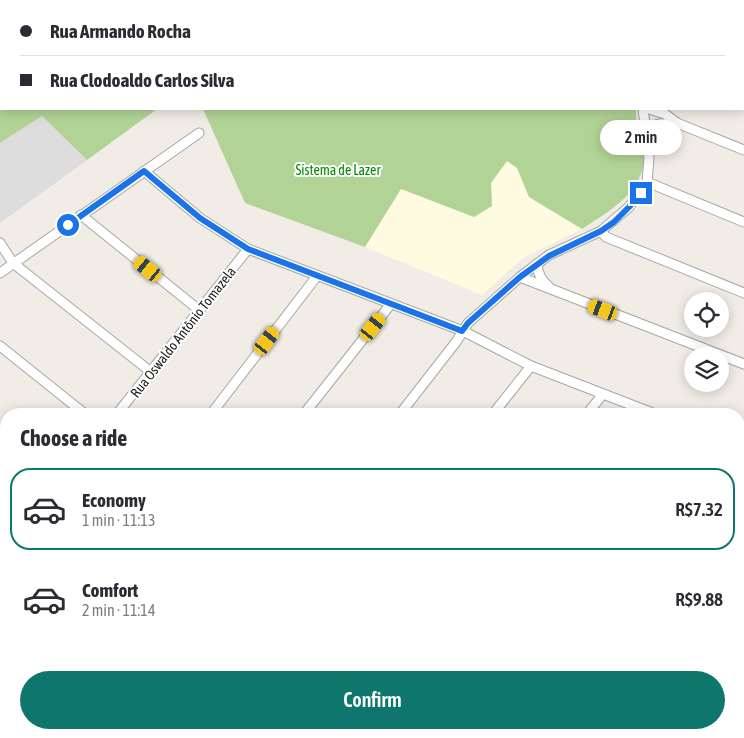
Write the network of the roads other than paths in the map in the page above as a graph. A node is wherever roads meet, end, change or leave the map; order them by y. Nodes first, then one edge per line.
1 (643, 110) edge
2 (652, 110) edge
3 (677, 123) junction
4 (646, 128) junction
5 (199, 132) dead end
6 (744, 150) edge
7 (144, 171) junction
8 (647, 182) junction
9 (81, 215) junction
10 (744, 222) edge
11 (601, 231) junction
12 (0, 243) edge
13 (248, 249) junction
14 (13, 264) junction
15 (537, 264) junction
16 (0, 273) edge
17 (316, 276) junction
18 (520, 277) junction
19 (551, 289) junction
20 (744, 293) edge
21 (390, 305) junction
22 (200, 310) junction
23 (462, 331) junction
24 (0, 346) edge
25 (744, 364) edge
26 (531, 366) junction
27 (151, 372) junction
28 (603, 394) junction
29 (78, 408) edge
30 (122, 408) edge
31 (216, 408) edge
32 (309, 408) edge
33 (404, 408) edge
34 (498, 408) edge
35 (592, 408) edge
36 (639, 408) edge

1 - 4 street
2 - 3 street
3 - 4 street
3 - 6 street
4 - 8 street
5 - 7 street
7 - 9 street
7 - 13 street
8 - 10 street
8 - 11 street
9 - 14 street
9 - 22 street
11 - 15 street
11 - 20 street
12 - 14 street
13 - 17 street
13 - 22 street, Rua Oswaldo Antônio Tomazela
14 - 16 street
14 - 27 street
15 - 18 street
15 - 19 street
17 - 21 street
17 - 31 street
18 - 19 street
18 - 23 street
19 - 25 street
21 - 23 street
21 - 32 street
22 - 27 street, Rua Oswaldo Antônio Tomazela
23 - 26 street
23 - 33 street
24 - 29 street
26 - 28 street
26 - 34 street
27 - 30 street, Rua Oswaldo Antônio Tomazela
28 - 35 street
28 - 36 street

